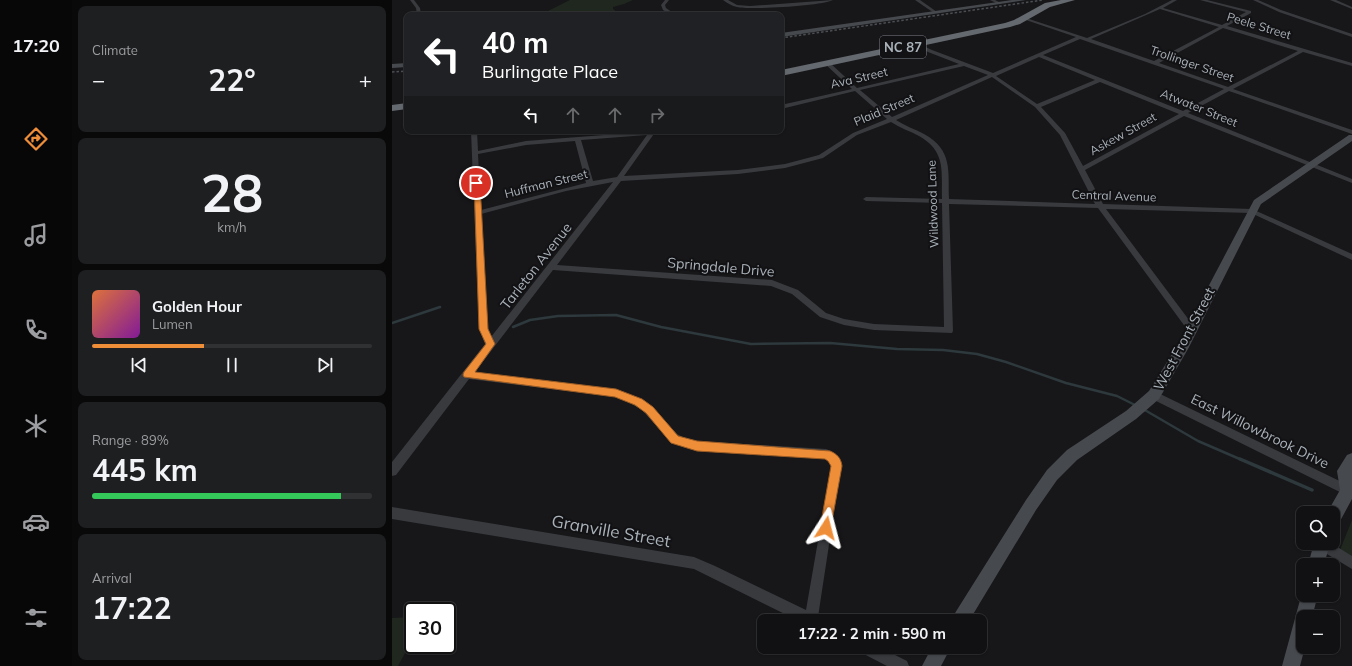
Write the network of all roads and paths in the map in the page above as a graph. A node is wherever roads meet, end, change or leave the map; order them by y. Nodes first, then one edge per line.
1 (412, 0) edge
2 (667, 0) edge
3 (725, 0) edge
4 (831, 0) edge
5 (917, 0) edge
6 (992, 0) edge
7 (1023, 0) edge
8 (1071, 0) edge
9 (1175, 0) edge
10 (1202, 0) edge
11 (1255, 0) edge
12 (1332, 0) edge
13 (999, 3) junction
14 (1160, 8) junction
15 (1352, 8) edge
16 (419, 12) edge
17 (668, 12) edge
18 (935, 12) junction
19 (1024, 18) junction
20 (1224, 26) junction
21 (784, 35) edge
22 (1352, 36) edge
23 (1080, 37) junction
24 (1088, 40) junction
25 (917, 44) junction
26 (1303, 50) junction
27 (1038, 55) junction
28 (1156, 63) junction
29 (827, 64) junction
30 (965, 64) junction
31 (404, 65) edge
32 (1352, 65) edge
33 (392, 66) edge
34 (784, 72) edge
35 (992, 75) junction
36 (1099, 80) junction
37 (1228, 89) junction
38 (856, 90) junction
39 (404, 106) edge
40 (784, 106) edge
41 (1037, 106) junction
42 (392, 108) edge
43 (1183, 113) junction
44 (891, 120) junction
45 (1352, 132) edge
46 (474, 134) edge
47 (627, 134) edge
48 (651, 134) edge
49 (1352, 137) edge
50 (576, 138) junction
51 (475, 153) junction
52 (1310, 164) junction
53 (1082, 170) junction
54 (619, 179) junction
55 (1352, 181) edge
56 (590, 184) junction
57 (866, 199) dead end
58 (945, 201) junction
59 (1100, 206) junction
60 (478, 212) junction
61 (1252, 212) junction
62 (1352, 257) edge
63 (551, 267) junction
64 (1192, 330) junction
65 (949, 331) joint
66 (490, 344) junction
67 (468, 375) junction
68 (1151, 399) junction
69 (1352, 460) edge
70 (392, 471) edge
71 (1351, 491) edge
72 (1340, 508) edge
73 (392, 513) edge
74 (1331, 550) edge
75 (1352, 563) edge
76 (798, 614) edge
77 (813, 614) edge
78 (963, 614) edge
79 (1296, 646) edge
80 (879, 654) edge
81 (938, 654) edge
82 (902, 666) edge
83 (930, 666) edge
84 (1291, 666) edge

1 - 16 street
2 - 17 street
3 - 4 street
5 - 18 street
6 - 13 street
7 - 13 street
8 - 19 highway, NC 87
9 - 14 street
10 - 20 street
11 - 22 street
12 - 15 street
13 - 18 street
14 - 20 street, Peele Street
14 - 24 street
18 - 21 street
19 - 23 street, Trollinger Street
19 - 25 highway, NC 87
20 - 26 street, Peele Street
20 - 28 street
23 - 24 street, Trollinger Street
23 - 27 street, Plaid Street
24 - 28 street, Trollinger Street
25 - 29 highway, NC 87
25 - 30 street
26 - 32 street, Peele Street
26 - 37 street, Askew Street
27 - 35 street, Plaid Street
27 - 36 street, Atwater Street
28 - 37 street, Trollinger Street
29 - 34 highway, NC 87
29 - 38 street, Wildwood Lane
30 - 35 street
30 - 38 street, Ava Street
31 - 33 street
35 - 41 street
35 - 44 street, Plaid Street
36 - 41 street
36 - 43 street, Atwater Street
37 - 43 street, Askew Street
37 - 45 street, Trollinger Street
38 - 40 street, Ava Street
38 - 44 street, Wildwood Lane
39 - 42 highway
41 - 53 street
43 - 52 street, Atwater Street
43 - 53 street, Askew Street
44 - 54 street, Plaid Street
44 - 58 street, Wildwood Lane
46 - 51 street
47 - 50 street
48 - 54 street, Tarleton Avenue
49 - 52 street, West Front Street
50 - 51 street
50 - 56 street
51 - 60 street
52 - 55 street, Atwater Street
52 - 61 street, West Front Street
53 - 59 street
54 - 56 street, Huffman Street
54 - 63 street, Tarleton Avenue
56 - 60 street, Huffman Street
57 - 58 street, Central Avenue
58 - 59 street, Central Avenue
58 - 65 street, Wildwood Lane
59 - 61 street, Central Avenue
59 - 64 street
60 - 66 street
61 - 62 street, Central Avenue
61 - 64 street, West Front Street
63 - 65 street, Springdale Drive
63 - 66 street, Tarleton Avenue
64 - 68 street, West Front Street
66 - 67 street, Tarleton Avenue
67 - 70 street, Tarleton Avenue
67 - 77 street
68 - 71 street, East Willowbrook Drive
68 - 78 street, West Front Street
69 - 71 street
71 - 72 street
73 - 76 street, Granville Street
74 - 75 street
79 - 84 street
80 - 82 street
81 - 83 street

